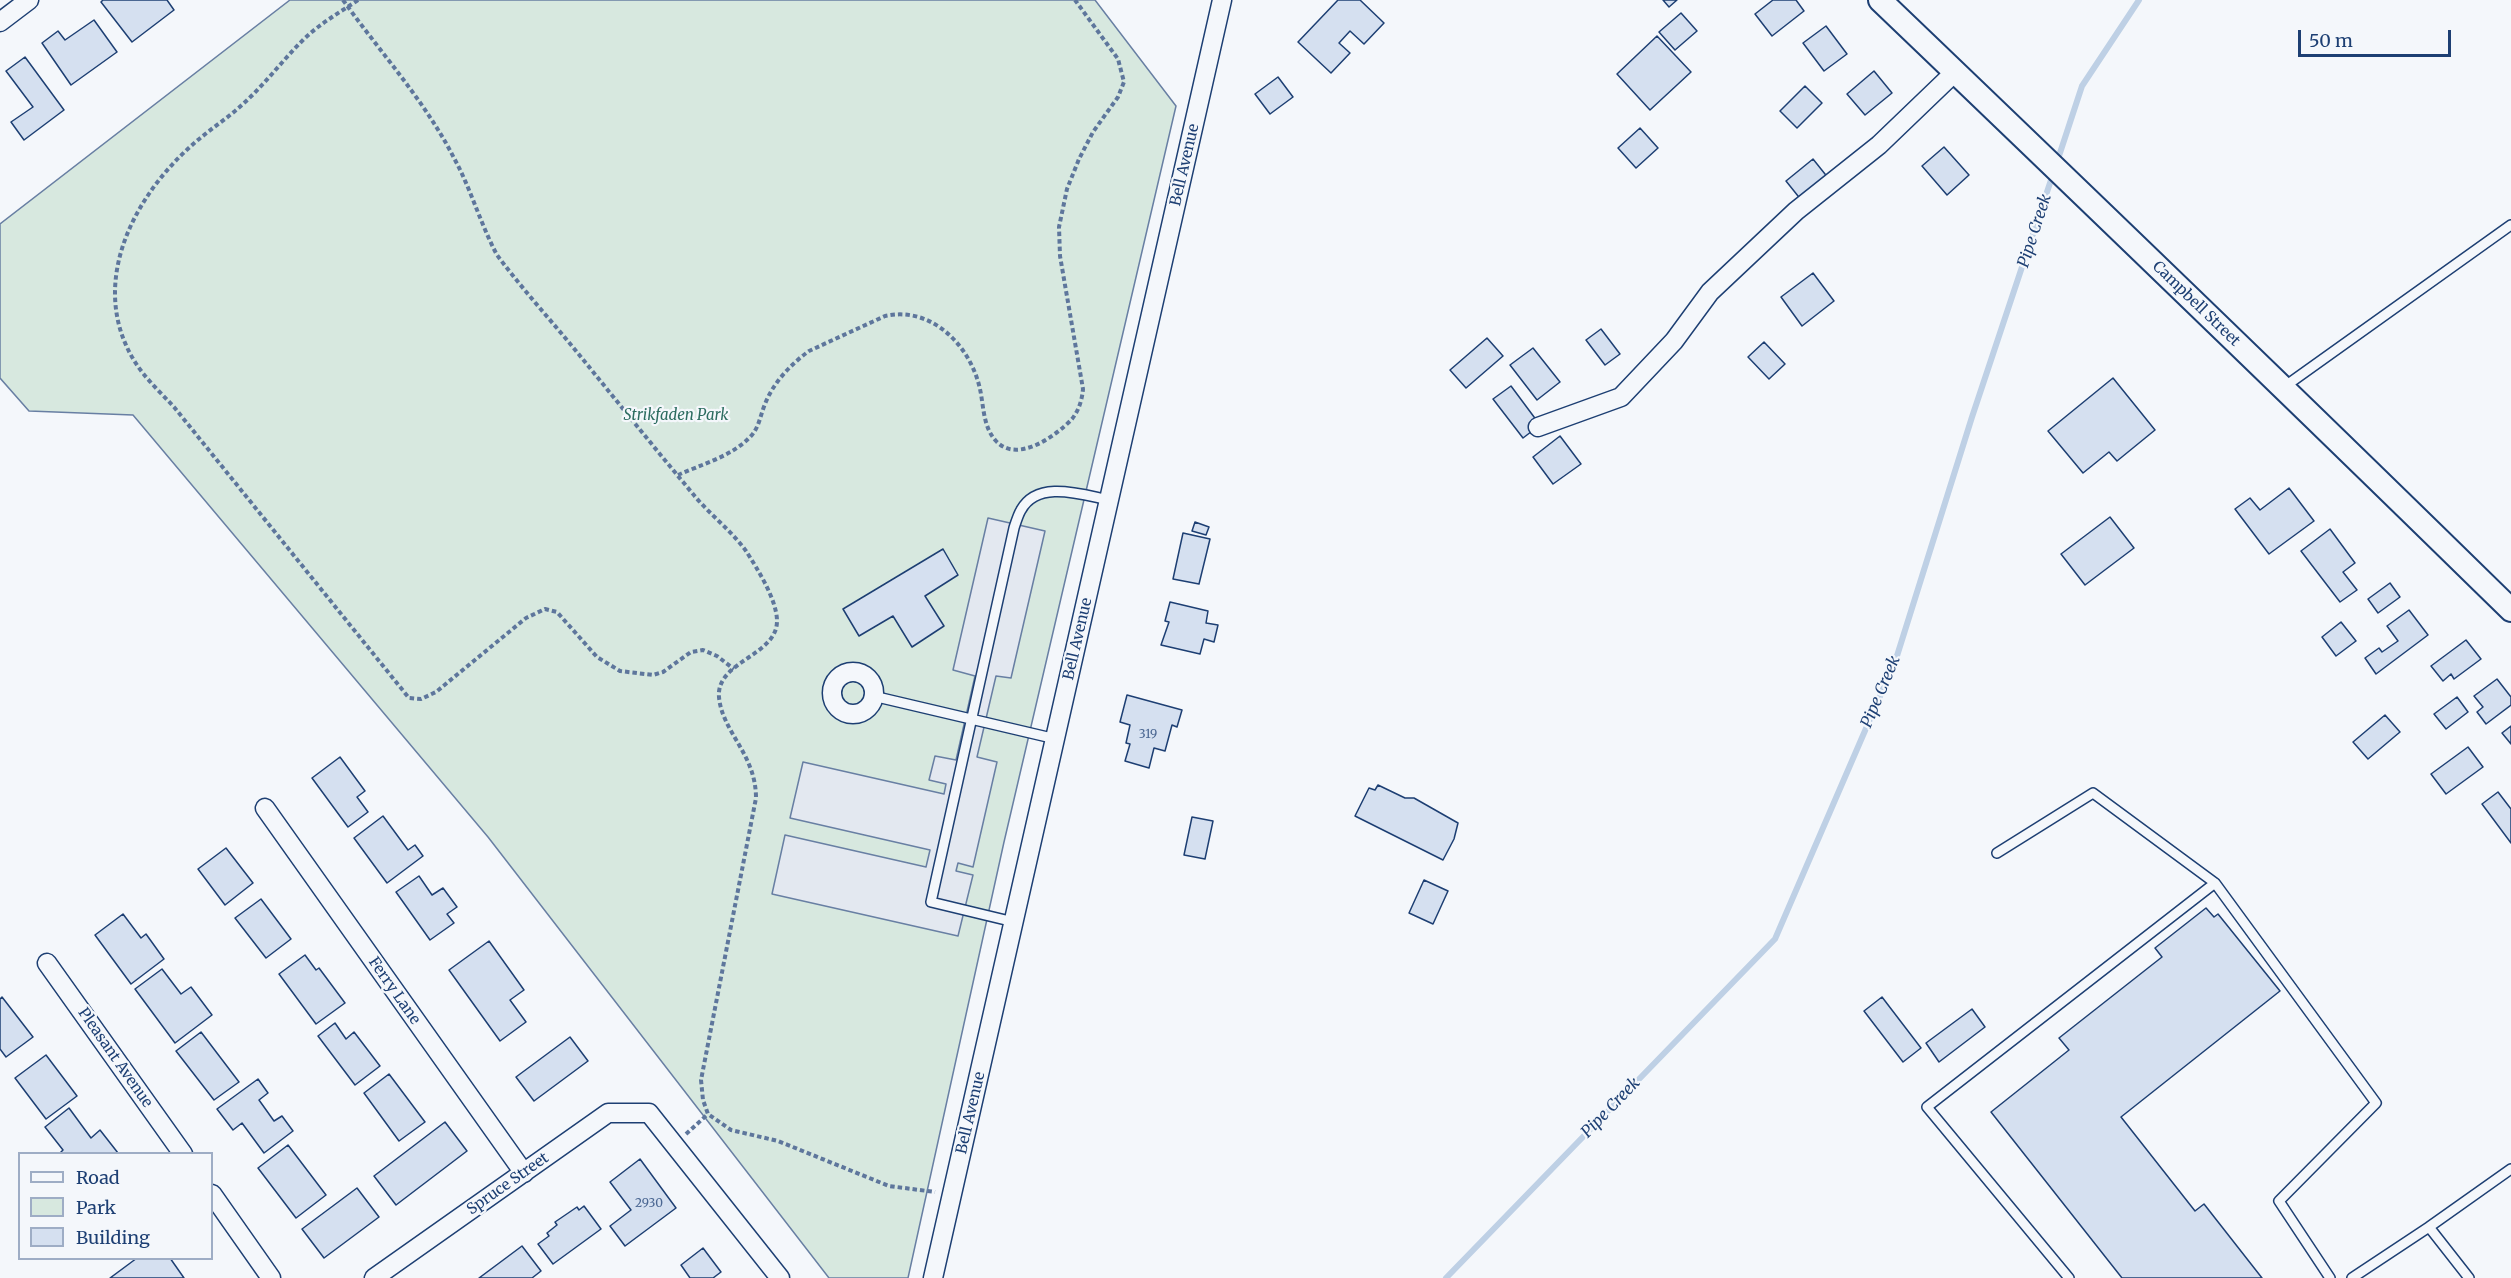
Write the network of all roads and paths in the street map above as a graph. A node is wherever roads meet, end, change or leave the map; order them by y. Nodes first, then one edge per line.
1 (29, 0) edge
2 (343, 0) edge
3 (358, 0) edge
4 (1075, 0) edge
5 (1222, 0) edge
6 (1880, 0) edge
7 (348, 7) junction
8 (0, 22) edge
9 (1955, 72) junction
10 (2511, 225) edge
11 (2284, 387) junction
12 (1538, 427) dead end
13 (678, 475) junction
14 (1110, 500) junction
15 (2511, 610) edge
16 (734, 669) junction
17 (873, 696) dead end
18 (972, 719) junction
19 (1056, 739) junction
20 (265, 808) dead end
21 (1997, 853) dead end
22 (2215, 883) junction
23 (1014, 922) junction
24 (47, 963) dead end
25 (708, 1114) junction
26 (674, 1144) junction
27 (182, 1152) edge
28 (2511, 1169) edge
29 (524, 1173) junction
30 (953, 1193) junction
31 (213, 1195) edge
32 (2428, 1227) junction
33 (271, 1278) edge
34 (374, 1278) edge
35 (780, 1278) edge
36 (933, 1278) edge
37 (2069, 1278) edge
38 (2330, 1278) edge
39 (2352, 1278) edge
40 (2469, 1278) edge

1 - 8 street
2 - 7 path
3 - 7 path
4 - 13 path
5 - 14 street, Bell Avenue
6 - 9 street, Campbell Street
7 - 13 path
7 - 16 path
9 - 11 street, Campbell Street
9 - 12 street
10 - 11 lane
11 - 15 street, Campbell Street
13 - 16 path
14 - 18 lane
14 - 19 street, Bell Avenue
16 - 25 path
17 - 18 lane
18 - 19 lane
18 - 23 lane
19 - 23 street, Bell Avenue
20 - 29 street, Ferry Lane
21 - 22 lane
22 - 37 lane
22 - 38 lane
23 - 30 street, Bell Avenue
24 - 27 street, Pleasant Avenue
25 - 26 path
25 - 30 path
26 - 29 street, Spruce Street
26 - 35 street
28 - 32 lane
29 - 34 street, Spruce Street
30 - 36 street, Bell Avenue
31 - 33 street
32 - 39 lane
32 - 40 lane

